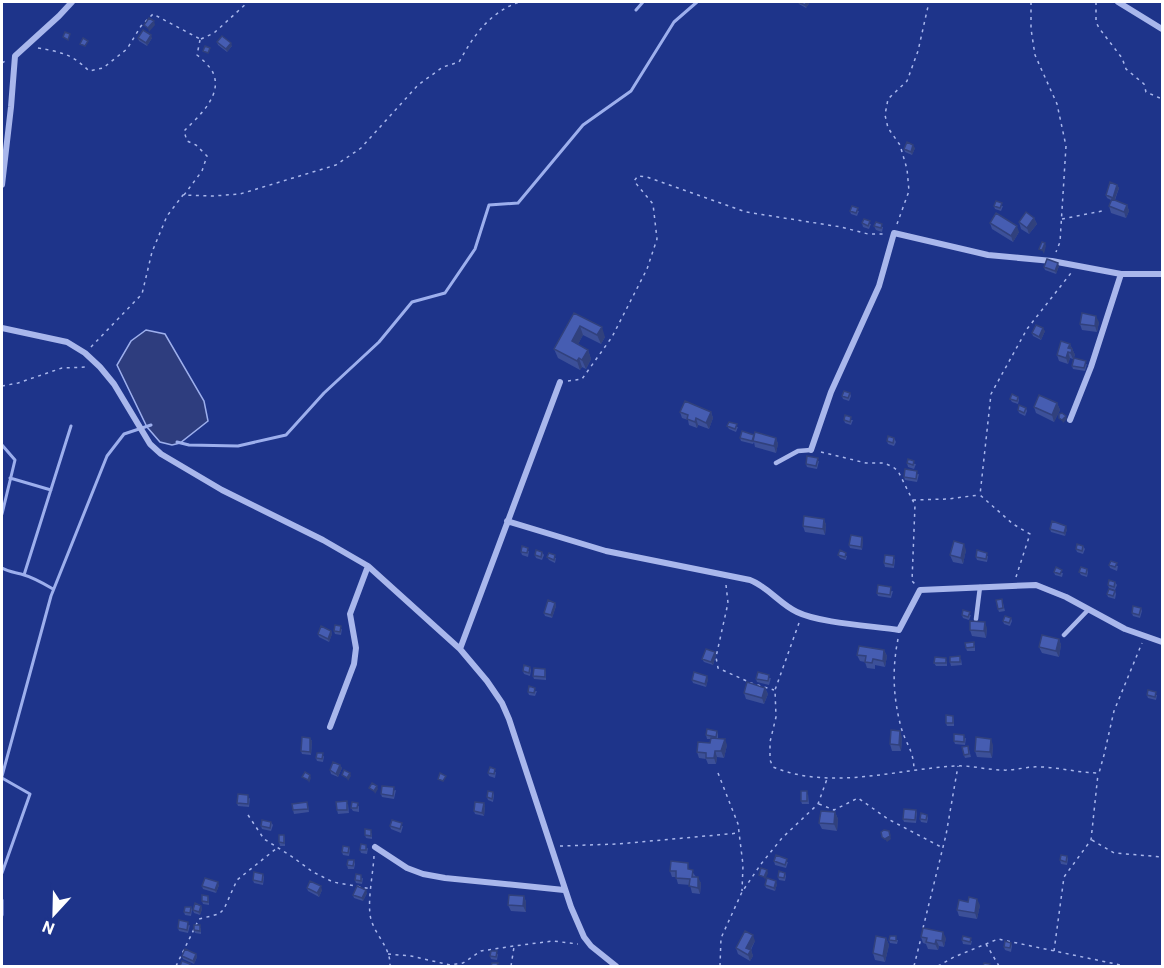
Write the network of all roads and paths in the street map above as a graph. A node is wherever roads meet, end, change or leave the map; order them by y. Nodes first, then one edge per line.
1 (72, 2) edge
2 (248, 2) edge
3 (519, 2) edge
4 (929, 2) edge
5 (1031, 2) edge
6 (1096, 2) edge
7 (1118, 2) edge
8 (1162, 29) edge
9 (200, 39) junction
10 (26, 45) junction
11 (1162, 99) edge
12 (2, 185) edge
13 (183, 195) junction
14 (1102, 211) dead end
15 (1061, 219) junction
16 (894, 233) junction
17 (1052, 261) junction
18 (1077, 266) junction
19 (1121, 274) junction
20 (1162, 274) edge
21 (2, 328) edge
22 (85, 353) junction
23 (100, 367) junction
24 (560, 382) joint
25 (2, 386) edge
26 (1070, 420) dead end
27 (811, 450) junction
28 (776, 463) dead end
29 (980, 495) junction
30 (913, 500) junction
31 (507, 521) junction
32 (368, 566) junction
33 (725, 576) junction
34 (1013, 585) junction
35 (980, 587) junction
36 (920, 590) junction
37 (1088, 610) junction
38 (802, 615) junction
39 (976, 619) edge
40 (899, 630) junction
41 (1064, 635) dead end
42 (1145, 637) junction
43 (1162, 642) edge
44 (460, 649) junction
45 (775, 690) junction
46 (330, 727) dead end
47 (958, 766) junction
48 (914, 771) junction
49 (718, 773) dead end
50 (1099, 773) junction
51 (828, 778) junction
52 (818, 804) junction
53 (248, 815) dead end
54 (739, 833) junction
55 (1091, 840) junction
56 (550, 846) junction
57 (375, 847) joint
58 (278, 848) junction
59 (943, 848) junction
60 (1162, 857) edge
61 (372, 889) junction
62 (564, 890) junction
63 (742, 892) junction
64 (985, 943) junction
65 (514, 946) junction
66 (591, 946) junction
67 (1054, 951) junction
68 (388, 954) junction
69 (176, 966) edge
70 (390, 966) edge
71 (511, 966) edge
72 (616, 966) edge
73 (720, 966) edge
74 (914, 966) edge
75 (938, 966) edge
76 (999, 966) edge
77 (1125, 966) edge

1 - 10 street
2 - 9 path
3 - 13 path
4 - 16 path
5 - 15 path
6 - 11 path
7 - 8 street
9 - 10 path
9 - 13 path
10 - 12 street
13 - 22 path
14 - 15 path
15 - 17 path
16 - 17 street
16 - 24 path
16 - 27 street
17 - 18 street
18 - 19 street
18 - 29 path
19 - 20 street
19 - 26 street
21 - 22 street
22 - 23 street
23 - 25 path
23 - 32 street
24 - 31 street
27 - 28 lane
27 - 30 path
29 - 30 path
29 - 34 path
30 - 36 path
31 - 33 street
31 - 44 street
32 - 44 street
32 - 46 street
33 - 38 street
33 - 45 path
34 - 35 street
34 - 37 street
35 - 36 street
35 - 39 lane
36 - 40 street
37 - 41 lane
37 - 42 street
38 - 40 street
38 - 45 path
40 - 48 path
42 - 43 street
42 - 50 path
44 - 56 street
45 - 51 path
47 - 48 path
47 - 50 path
47 - 59 path
48 - 51 path
49 - 54 path
50 - 55 path
51 - 52 path
52 - 59 path
52 - 63 path
53 - 58 path
54 - 56 path
54 - 63 path
55 - 60 path
55 - 67 path
56 - 62 street
57 - 61 path
57 - 62 street
58 - 61 path
58 - 69 path
59 - 74 path
61 - 68 path
62 - 66 street
63 - 73 path
64 - 67 path
64 - 75 path
64 - 76 path
65 - 66 path
65 - 68 path
65 - 71 path
66 - 72 street
67 - 77 path
68 - 70 path

